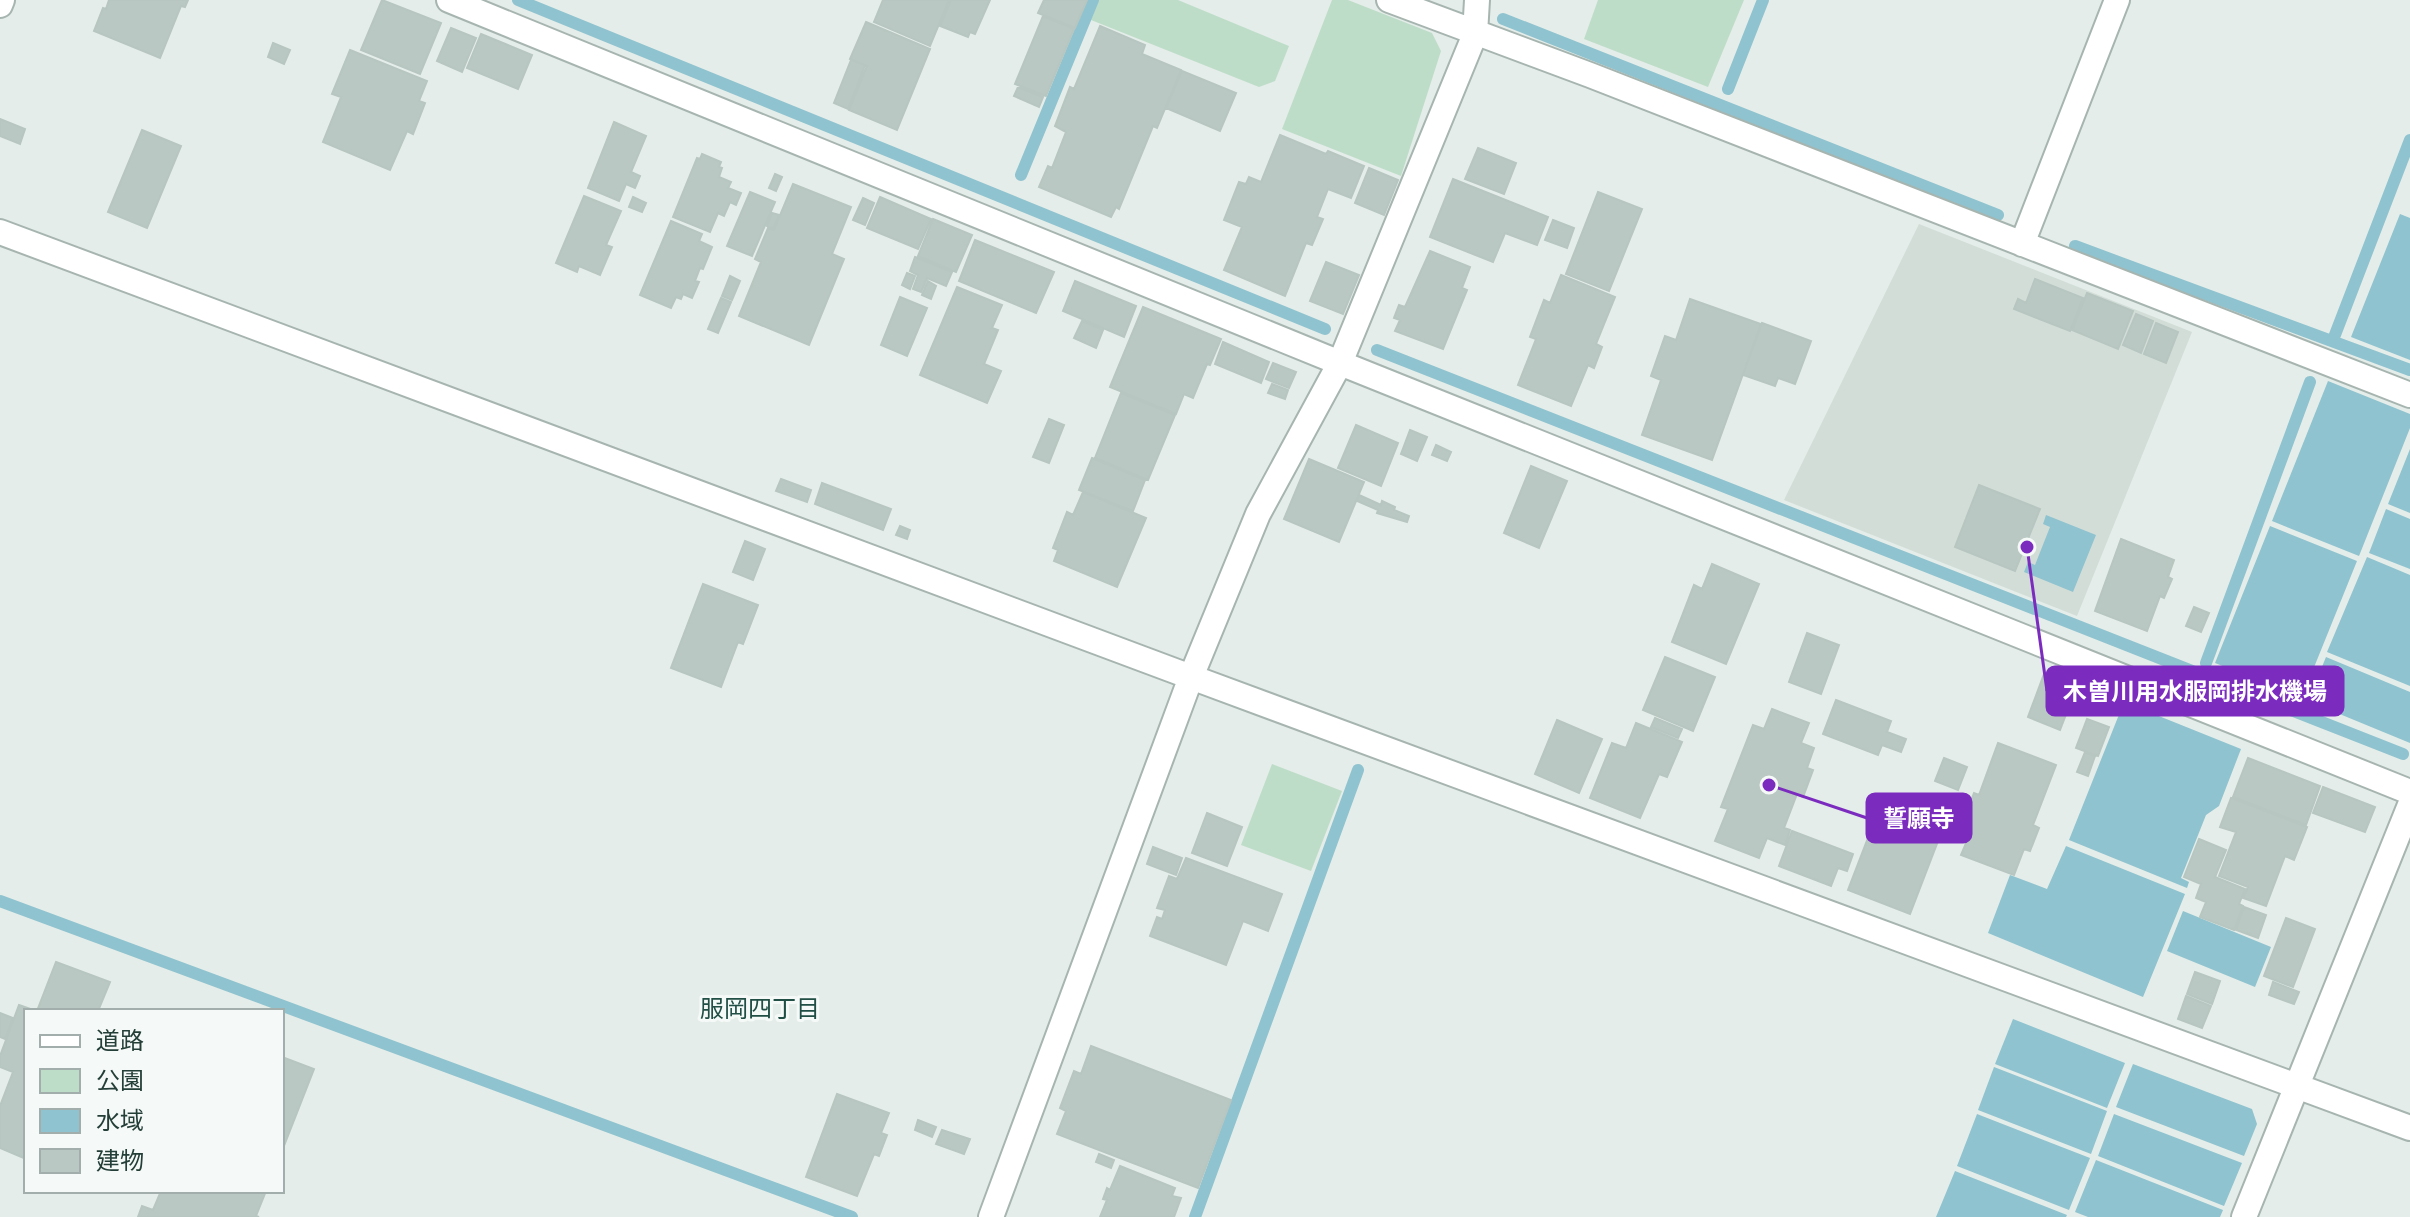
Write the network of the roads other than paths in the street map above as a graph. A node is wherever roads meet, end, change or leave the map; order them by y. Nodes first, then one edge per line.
1 (449, 0) edge
2 (1389, 0) edge
3 (1477, 0) edge
4 (2117, 0) edge
5 (1475, 34) junction
6 (0, 232) edge
7 (2022, 244) junction
8 (1340, 363) junction
9 (2410, 395) edge
10 (1191, 677) junction
11 (2410, 792) edge
12 (2410, 805) edge
13 (2296, 1085) junction
14 (2410, 1128) edge
15 (991, 1217) edge
16 (2244, 1217) edge

1 - 8 street
2 - 5 street
3 - 5 street
4 - 7 street
5 - 7 street
5 - 8 street
6 - 10 street
7 - 9 street
8 - 10 street
8 - 11 street
10 - 13 street
10 - 15 street
12 - 13 street
13 - 14 street
13 - 16 street

